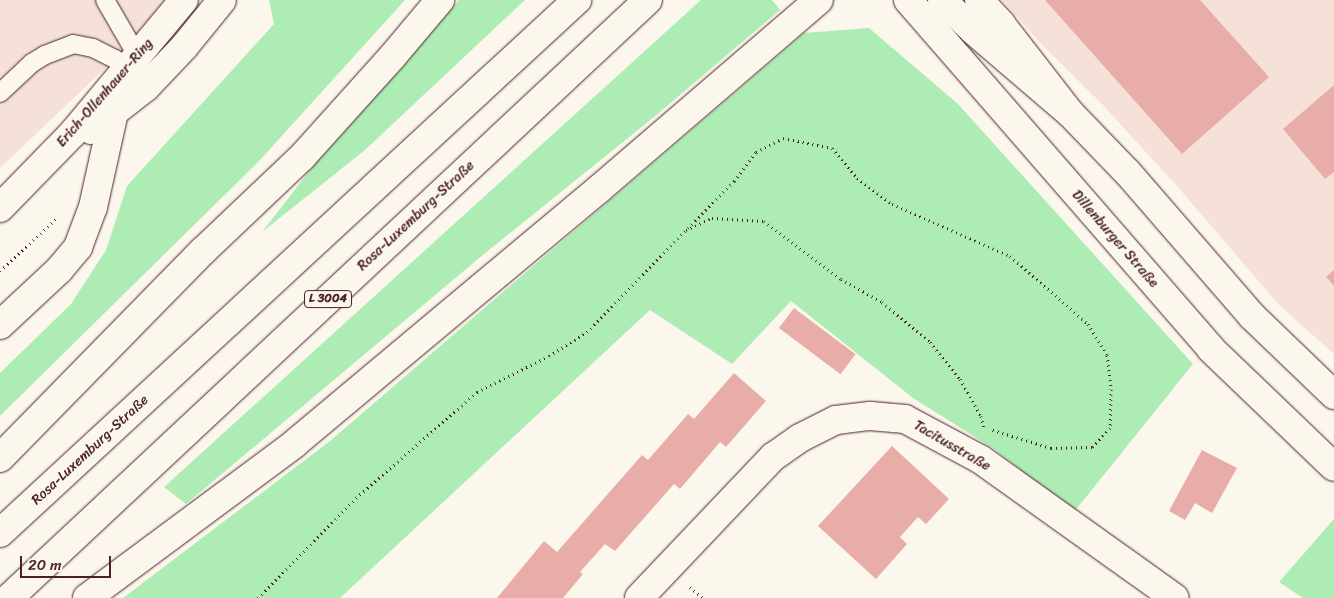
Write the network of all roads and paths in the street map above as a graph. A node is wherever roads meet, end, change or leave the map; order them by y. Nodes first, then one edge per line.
1 (105, 0) edge
2 (184, 0) edge
3 (222, 0) edge
4 (440, 0) edge
5 (577, 0) edge
6 (648, 0) edge
7 (819, 0) edge
8 (908, 0) edge
9 (942, 0) edge
10 (978, 0) edge
11 (133, 63) junction
12 (0, 93) edge
13 (114, 112) junction
14 (1070, 113) junction
15 (24, 185) junction
16 (0, 208) edge
17 (58, 217) dead end
18 (686, 230) junction
19 (0, 271) edge
20 (0, 325) edge
21 (1334, 395) edge
22 (984, 427) junction
23 (983, 436) dead end
24 (0, 458) edge
25 (1334, 467) edge
26 (0, 533) edge
27 (689, 586) dead end
28 (9, 598) edge
29 (87, 598) edge
30 (258, 598) edge
31 (639, 598) edge
32 (703, 598) edge
33 (1175, 598) edge

1 - 11 lane
2 - 11 main road, Erich-Ollenhauer-Ring
3 - 13 main road, Erich-Ollenhauer-Ring
4 - 24 main road
5 - 26 main road, Rosa-Luxemburg-Straße
6 - 28 main road, Rosa-Luxemburg-Straße / L 3004
7 - 29 main road
8 - 25 main road, Dillenburger Straße
9 - 14 main road
10 - 14 main road
11 - 12 lane
11 - 15 main road, Erich-Ollenhauer-Ring
13 - 15 main road, Erich-Ollenhauer-Ring
13 - 20 main road, Erich-Ollenhauer-Ring
14 - 21 main road
15 - 16 main road, Erich-Ollenhauer-Ring
17 - 19 path
18 - 22 path
18 - 22 path
18 - 30 path
22 - 23 path
27 - 32 path
31 - 33 main road, Tacitusstraße

